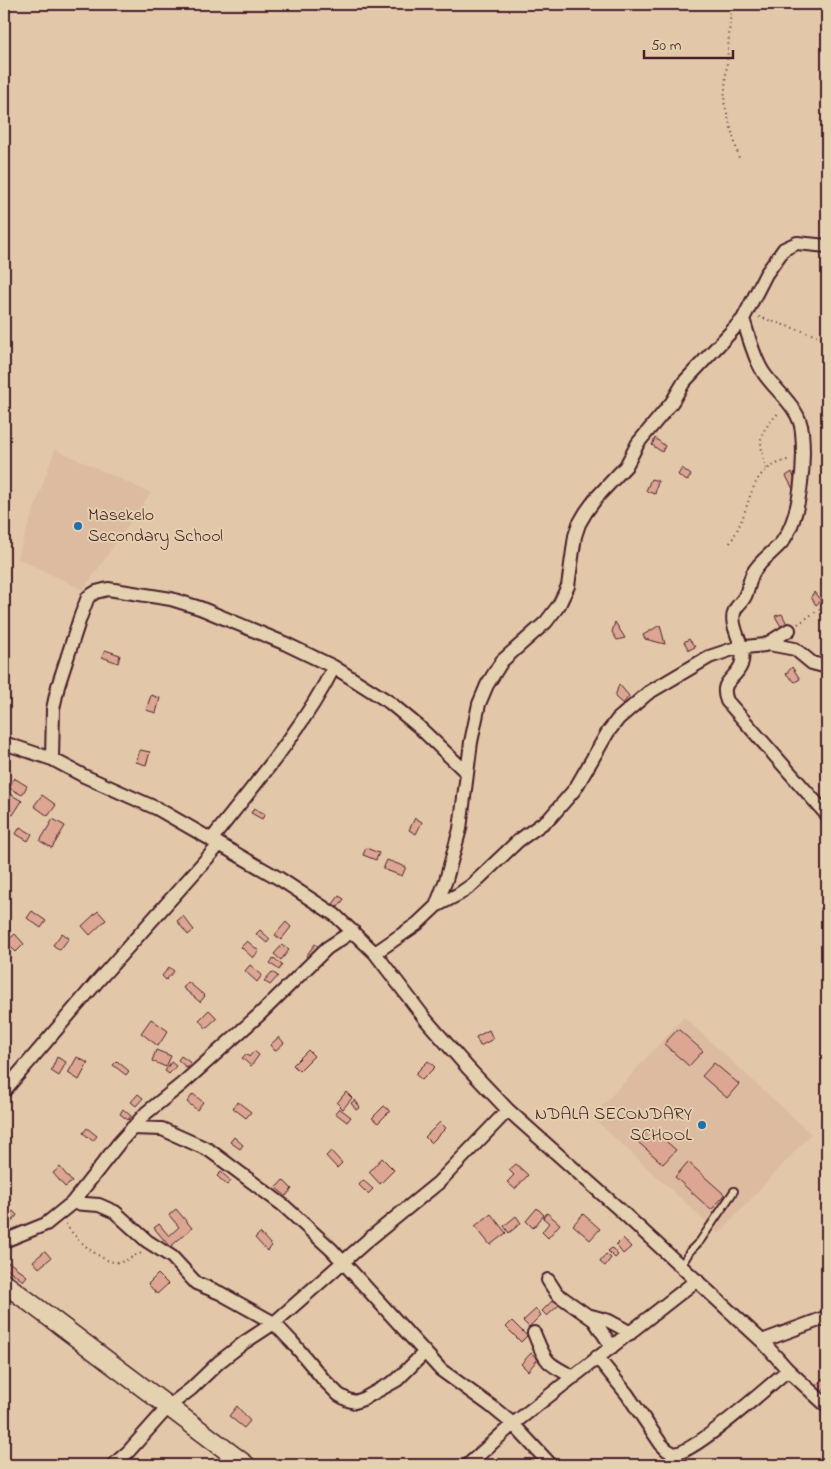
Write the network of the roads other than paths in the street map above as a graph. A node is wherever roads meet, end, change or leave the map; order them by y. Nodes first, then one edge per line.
1 (827, 246) edge
2 (745, 316) junction
3 (789, 630) road end
4 (769, 644) junction
5 (742, 647) junction
6 (827, 666) edge
7 (334, 667) junction
8 (4, 743) edge
9 (52, 758) junction
10 (467, 773) junction
11 (827, 815) edge
12 (215, 842) junction
13 (436, 906) junction
14 (354, 931) junction
15 (375, 953) junction
16 (4, 1091) edge
17 (508, 1110) junction
18 (132, 1128) junction
19 (734, 1191) dead end
20 (72, 1203) junction
21 (4, 1241) edge
22 (342, 1263) junction
23 (681, 1266) junction
24 (548, 1280) dead end
25 (697, 1280) junction
26 (4, 1283) edge
27 (680, 1292) junction
28 (591, 1316) junction
29 (827, 1317) edge
30 (274, 1323) junction
31 (534, 1333) dead end
32 (630, 1333) junction
33 (762, 1341) junction
34 (612, 1347) junction
35 (424, 1353) junction
36 (597, 1357) junction
37 (788, 1370) junction
38 (574, 1377) junction
39 (169, 1406) junction
40 (827, 1406) edge
41 (513, 1424) junction
42 (113, 1465) edge
43 (246, 1465) edge
44 (468, 1465) edge
45 (551, 1465) edge

1 - 2 street
2 - 5 street
2 - 10 street
3 - 4 street
4 - 5 street
4 - 6 street
5 - 11 street
5 - 13 street
7 - 9 street
7 - 10 street
7 - 12 street
8 - 9 street
9 - 12 street
10 - 13 street
12 - 14 street
12 - 16 street
13 - 15 street
14 - 15 street
14 - 18 street
15 - 17 street
17 - 22 street
17 - 23 street
18 - 20 street
18 - 22 street
19 - 23 lane
20 - 21 street
20 - 30 street
22 - 30 street
22 - 35 street
23 - 25 street
23 - 27 street
24 - 28 street
25 - 27 street
25 - 33 street
26 - 39 street
27 - 32 street
28 - 32 street
28 - 34 street
29 - 33 street
30 - 35 street
30 - 39 street
31 - 38 street
32 - 34 street
33 - 37 street
34 - 36 street
35 - 41 street
36 - 37 street
36 - 38 street
37 - 40 street
38 - 41 street
39 - 42 street
39 - 43 street
41 - 44 street
41 - 45 street

